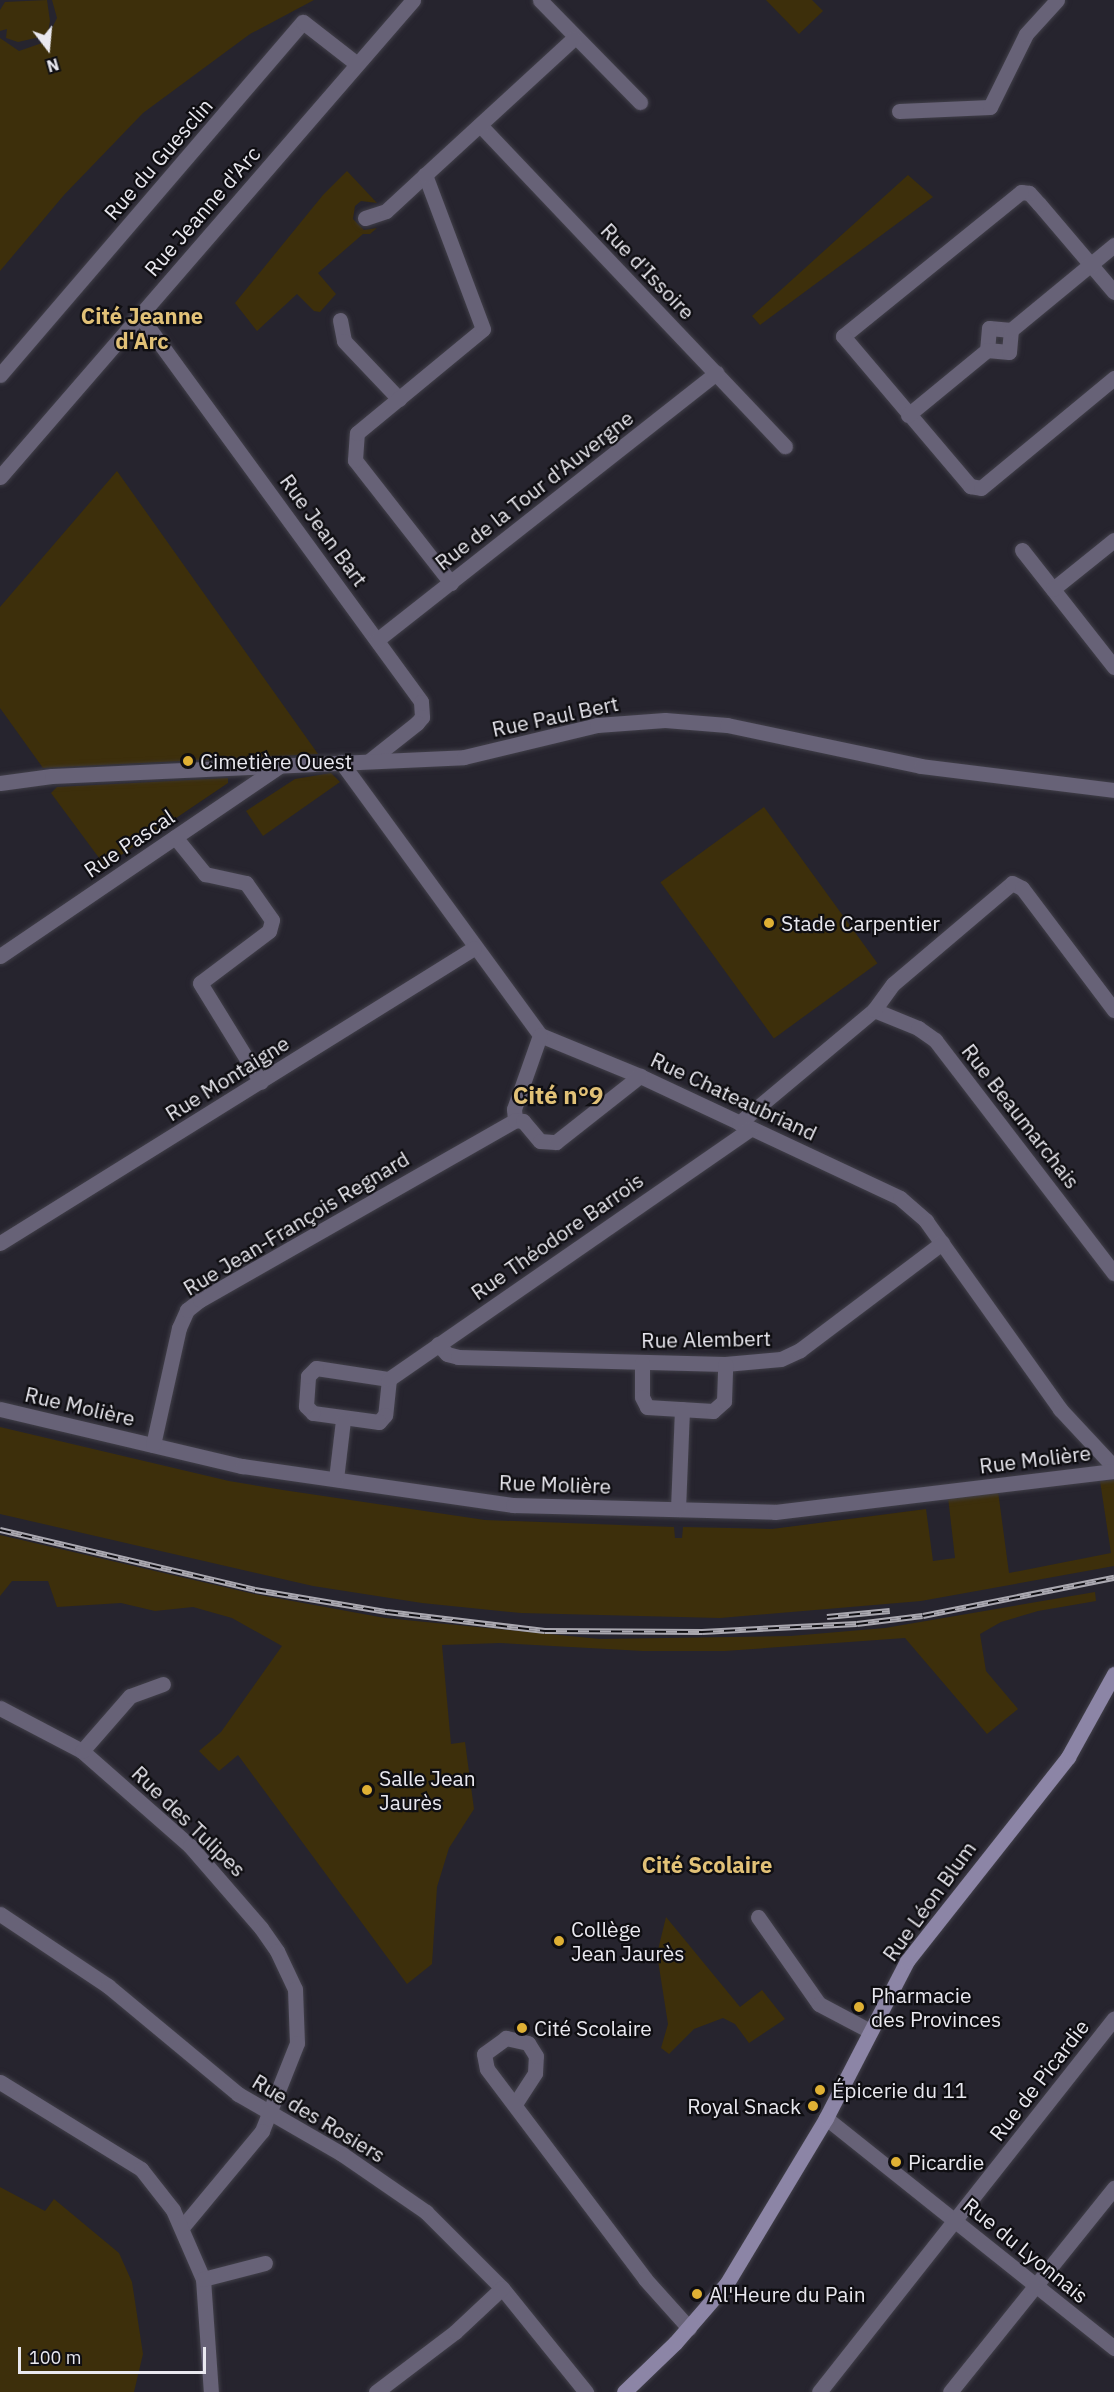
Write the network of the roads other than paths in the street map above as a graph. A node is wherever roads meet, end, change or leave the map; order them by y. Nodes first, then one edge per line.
1 (413, 0) edge
2 (540, 0) edge
3 (1052, 1) edge
4 (574, 38) junction
5 (357, 64) junction
6 (640, 102) dead end
7 (899, 111) dead end
8 (480, 125) junction
9 (425, 175) junction
10 (365, 218) dead end
11 (1114, 244) edge
12 (1091, 264) junction
13 (1114, 292) edge
14 (140, 316) junction
15 (340, 320) dead end
16 (1011, 330) junction
17 (987, 350) junction
18 (716, 373) junction
19 (0, 375) edge
20 (1114, 378) edge
21 (399, 399) junction
22 (908, 415) junction
23 (785, 446) dead end
24 (0, 477) edge
25 (1114, 540) edge
26 (1022, 550) dead end
27 (451, 583) junction
28 (1053, 589) junction
29 (377, 640) junction
30 (1114, 667) edge
31 (369, 761) junction
32 (341, 762) junction
33 (282, 765) junction
34 (0, 783) edge
35 (1114, 790) edge
36 (175, 837) junction
37 (474, 948) junction
38 (0, 956) edge
39 (874, 1010) junction
40 (1114, 1010) edge
41 (540, 1035) junction
42 (640, 1076) junction
43 (261, 1082) junction
44 (515, 1120) junction
45 (744, 1126) junction
46 (0, 1243) edge
47 (942, 1243) junction
48 (1114, 1273) edge
49 (438, 1344) junction
50 (642, 1362) junction
51 (725, 1364) junction
52 (389, 1379) junction
53 (0, 1409) edge
54 (682, 1409) junction
55 (343, 1420) junction
56 (153, 1445) junction
57 (1114, 1469) edge
58 (336, 1479) junction
59 (678, 1509) junction
60 (1114, 1674) edge
61 (163, 1684) dead end
62 (0, 1708) edge
63 (82, 1751) junction
64 (0, 1914) edge
65 (758, 1917) dead end
66 (1114, 2019) edge
67 (870, 2031) junction
68 (0, 2082) edge
69 (515, 2104) dead end
70 (268, 2112) junction
71 (826, 2118) junction
72 (1114, 2188) edge
73 (955, 2220) junction
74 (183, 2226) junction
75 (265, 2263) dead end
76 (203, 2279) junction
77 (1035, 2286) junction
78 (502, 2288) junction
79 (689, 2328) junction
80 (1114, 2348) edge
81 (211, 2392) edge
82 (376, 2392) edge
83 (586, 2392) edge
84 (624, 2392) edge
85 (819, 2392) edge
86 (950, 2392) edge

1 - 5 street, Rue Jeanne d'Arc
2 - 4 street
3 - 7 street
4 - 6 street
4 - 8 street
5 - 14 street, Rue Jeanne d'Arc
5 - 19 street, Rue du Guesclin
8 - 9 street
8 - 18 street, Rue d'Issoire
9 - 10 street
9 - 21 street
11 - 12 street
12 - 13 street
12 - 16 street
12 - 22 street
14 - 24 street, Rue Jeanne d'Arc
14 - 29 street, Rue Jean Bart
15 - 21 street
16 - 17 street
16 - 17 street
17 - 22 street
18 - 23 street, Rue d'Issoire
18 - 27 street, Rue de la Tour d'Auvergne
20 - 22 street
21 - 27 street
25 - 28 street
26 - 28 street
27 - 29 street, Rue de la Tour d'Auvergne
28 - 30 street
29 - 31 street, Rue Jean Bart
31 - 32 street, Rue Paul Bert
31 - 35 street, Rue Paul Bert
32 - 33 street, Rue Paul Bert
32 - 37 street
33 - 34 street, Rue Paul Bert
33 - 36 street, Rue Pascal
36 - 38 street, Rue Pascal
36 - 43 street
37 - 41 street
37 - 43 street, Rue Montaigne
39 - 40 street, Rue Théodore Barrois
39 - 45 street, Rue Théodore Barrois
39 - 48 street, Rue Beaumarchais
41 - 42 street, Rue Chateaubriand
41 - 44 street
42 - 44 street
42 - 45 street, Rue Chateaubriand
43 - 46 street, Rue Montaigne
44 - 56 street, Rue Jean-François Regnard
45 - 47 street, Rue Chateaubriand
45 - 49 street, Rue Théodore Barrois
47 - 51 street, Rue Alembert
47 - 57 street, Rue Chateaubriand
49 - 50 street, Rue Alembert
49 - 52 street, Rue Théodore Barrois
50 - 51 street, Rue Alembert
50 - 54 street
51 - 54 street
52 - 55 street
52 - 55 street
53 - 56 street, Rue Molière
54 - 59 street
55 - 58 street
56 - 58 street, Rue Molière
57 - 59 street, Rue Molière
58 - 59 street, Rue Molière
60 - 67 street, Rue Léon Blum
61 - 63 street
62 - 63 street, Rue des Tulipes
63 - 70 street, Rue des Tulipes
64 - 70 street, Rue des Rosiers
65 - 67 street
66 - 73 street, Rue de Picardie
67 - 71 street, Rue Léon Blum
68 - 74 street
69 - 79 street
70 - 74 street, Rue des Tulipes
70 - 78 street, Rue des Rosiers
71 - 73 street, Rue du Lyonnais
71 - 79 street, Rue Léon Blum
72 - 77 street
73 - 77 street, Rue du Lyonnais
73 - 85 street, Rue de Picardie
74 - 76 street
75 - 76 street
76 - 81 street
77 - 80 street, Rue du Lyonnais
77 - 86 street
78 - 82 street
78 - 83 street, Rue des Rosiers
79 - 84 street, Rue Léon Blum

